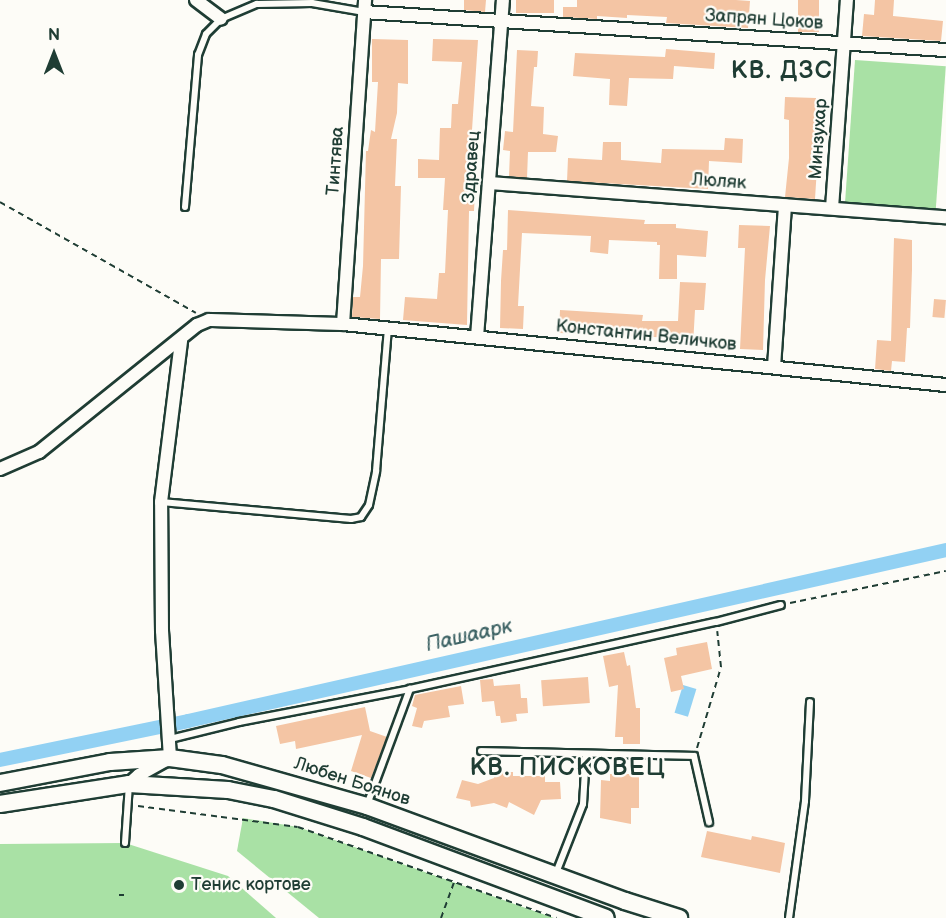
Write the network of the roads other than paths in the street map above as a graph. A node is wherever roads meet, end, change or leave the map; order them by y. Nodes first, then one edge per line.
1 (196, 0) edge
2 (503, 0) edge
3 (847, 0) edge
4 (257, 2) edge
5 (364, 6) edge
6 (221, 19) junction
7 (501, 21) junction
8 (844, 43) junction
9 (946, 50) edge
10 (489, 183) junction
11 (785, 205) junction
12 (185, 207) dead end
13 (832, 208) junction
14 (946, 217) edge
15 (343, 324) junction
16 (388, 328) junction
17 (477, 337) junction
18 (181, 340) junction
19 (774, 367) junction
20 (946, 384) edge
21 (0, 469) edge
22 (161, 502) junction
23 (781, 605) road end
24 (410, 689) junction
25 (810, 702) dead end
26 (170, 738) junction
27 (481, 751) dead end
28 (586, 753) junction
29 (170, 758) junction
30 (0, 783) edge
31 (129, 784) junction
32 (0, 804) edge
33 (367, 806) junction
34 (709, 822) dead end
35 (125, 843) dead end
36 (556, 874) junction
37 (549, 894) junction
38 (606, 918) edge
39 (679, 918) edge
40 (789, 918) edge

1 - 6 street
2 - 7 street, Здравец
3 - 8 street, Минзухар
4 - 5 lane
4 - 6 lane
5 - 7 street, Запрян Цоков
5 - 15 street, Тинтява
6 - 12 lane
7 - 8 street, Запрян Цоков
7 - 10 street, Здравец
8 - 9 street, Запрян Цоков
8 - 13 street, Минзухар
10 - 11 street, Люляк
10 - 17 street, Здравец
11 - 13 street, Люляк
11 - 19 street
13 - 14 street, Люляк
15 - 16 street, Константин Величков
15 - 18 street, Константин Величков
16 - 17 street, Константин Величков
16 - 22 lane
17 - 19 street, Константин Величков
18 - 21 street
18 - 22 street
19 - 20 street, Константин Величков
22 - 26 street
23 - 24 lane
24 - 26 lane
24 - 33 lane
25 - 40 lane
26 - 29 street
27 - 28 lane
28 - 34 lane
28 - 36 lane
29 - 30 street, Любен Боянов
29 - 31 street
29 - 33 street, Любен Боянов
31 - 32 street
31 - 35 lane
31 - 37 street
33 - 36 street, Любен Боянов
36 - 37 street
36 - 39 street, Любен Боянов
37 - 38 street

